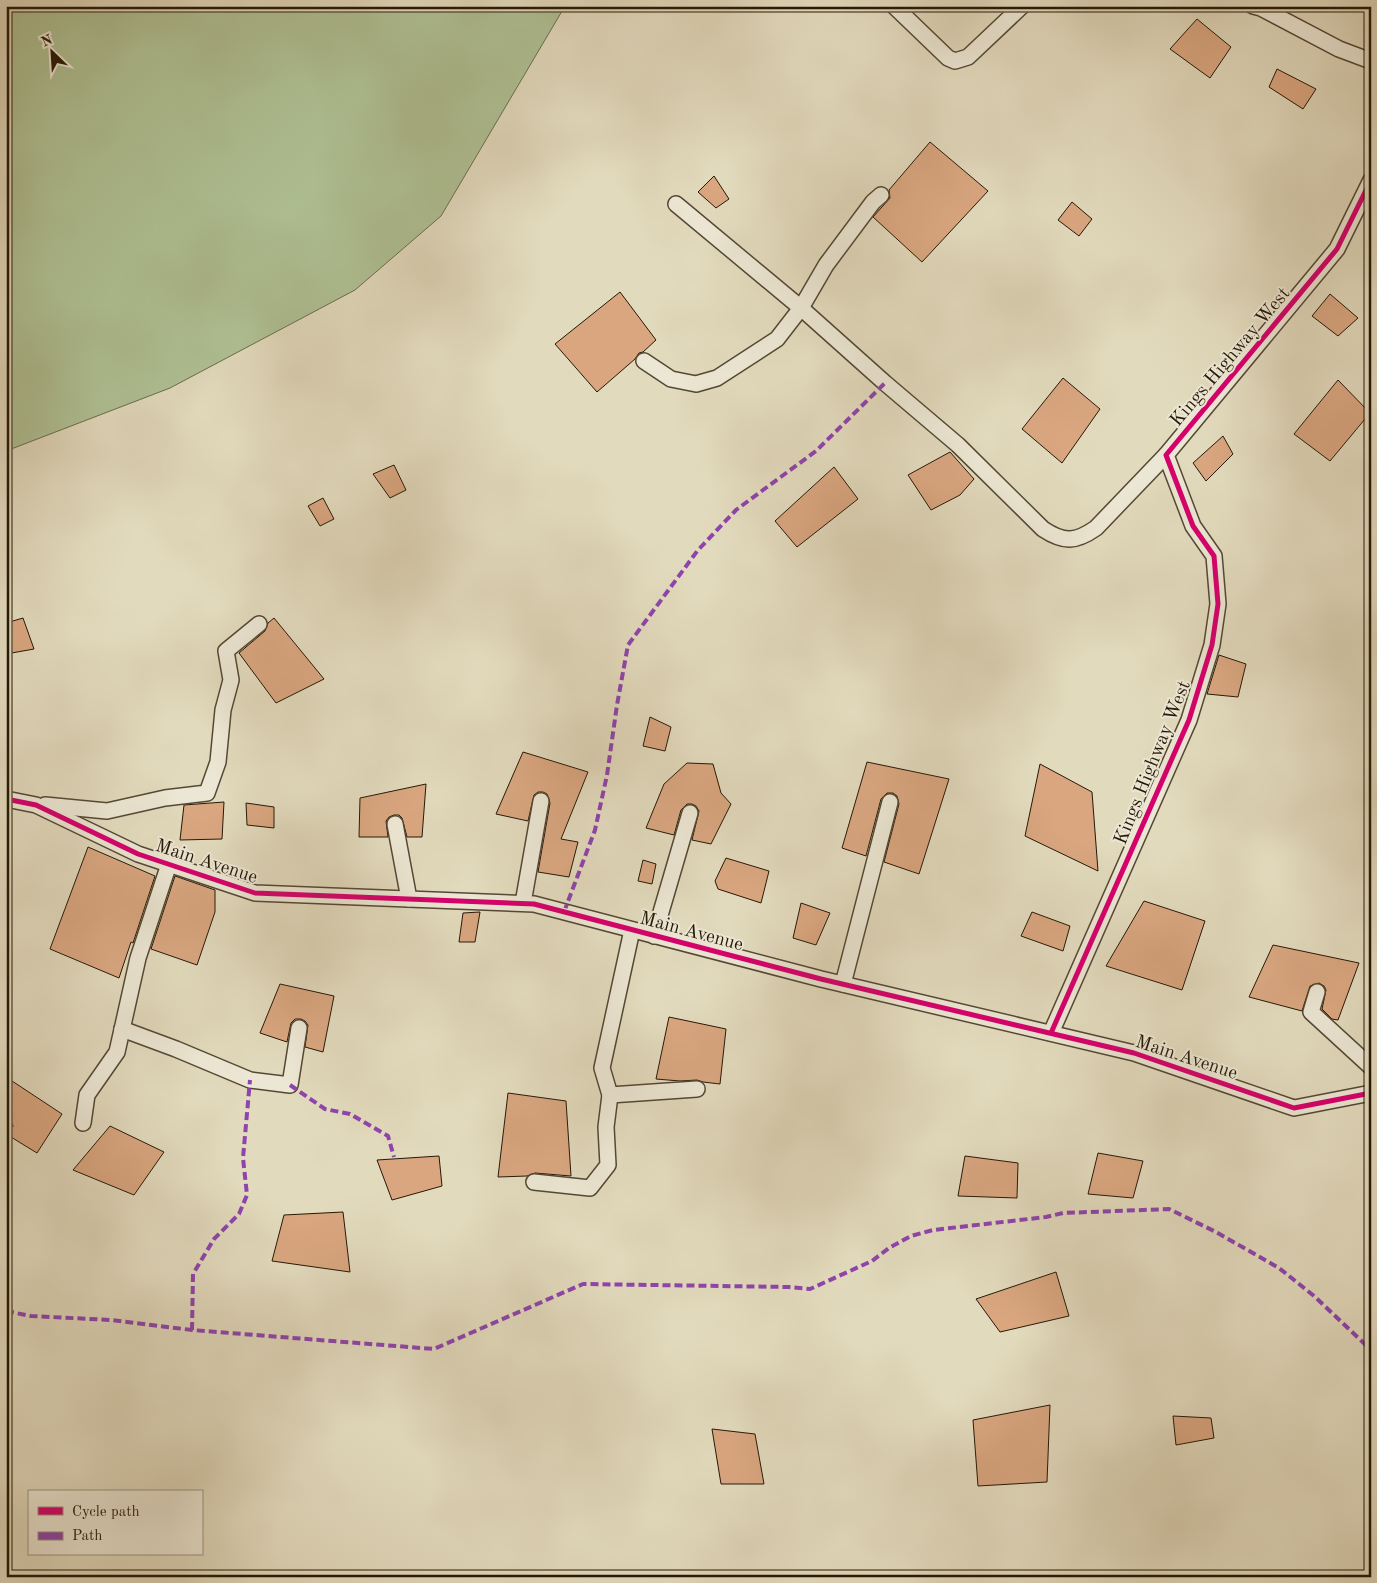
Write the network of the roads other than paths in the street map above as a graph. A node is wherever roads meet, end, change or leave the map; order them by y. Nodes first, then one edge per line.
1 (894, 6) edge
2 (1022, 6) edge
3 (1253, 6) edge
4 (1371, 61) edge
5 (1371, 180) edge
6 (880, 195) dead end
7 (676, 204) dead end
8 (801, 308) junction
9 (644, 361) dead end
10 (1166, 455) junction
11 (259, 624) dead end
12 (6, 799) edge
13 (541, 801) dead end
14 (890, 802) dead end
15 (36, 805) junction
16 (690, 813) dead end
17 (395, 824) dead end
18 (169, 864) junction
19 (409, 899) junction
20 (523, 904) junction
21 (632, 930) junction
22 (654, 936) junction
23 (843, 984) junction
24 (1317, 992) dead end
25 (299, 1028) dead end
26 (122, 1030) junction
27 (1051, 1034) junction
28 (1371, 1067) edge
29 (697, 1090) dead end
30 (1371, 1093) edge
31 (610, 1095) junction
32 (82, 1123) dead end
33 (534, 1182) dead end

1 - 2 street
3 - 4 street
5 - 10 street, Kings Highway West
6 - 8 street
7 - 8 street
8 - 9 street
8 - 10 street
10 - 27 street, Kings Highway West
11 - 15 street
12 - 15 street, Main Avenue
13 - 20 street
14 - 23 street
15 - 18 street, Main Avenue
16 - 22 street
17 - 19 street
18 - 19 street, Main Avenue
18 - 26 street
19 - 20 street, Main Avenue
20 - 21 street, Main Avenue
21 - 22 street, Main Avenue
21 - 31 street
22 - 23 street, Main Avenue
23 - 27 street, Main Avenue
24 - 28 street
25 - 26 street
26 - 32 street
27 - 30 street, Main Avenue
29 - 31 street
31 - 33 street

